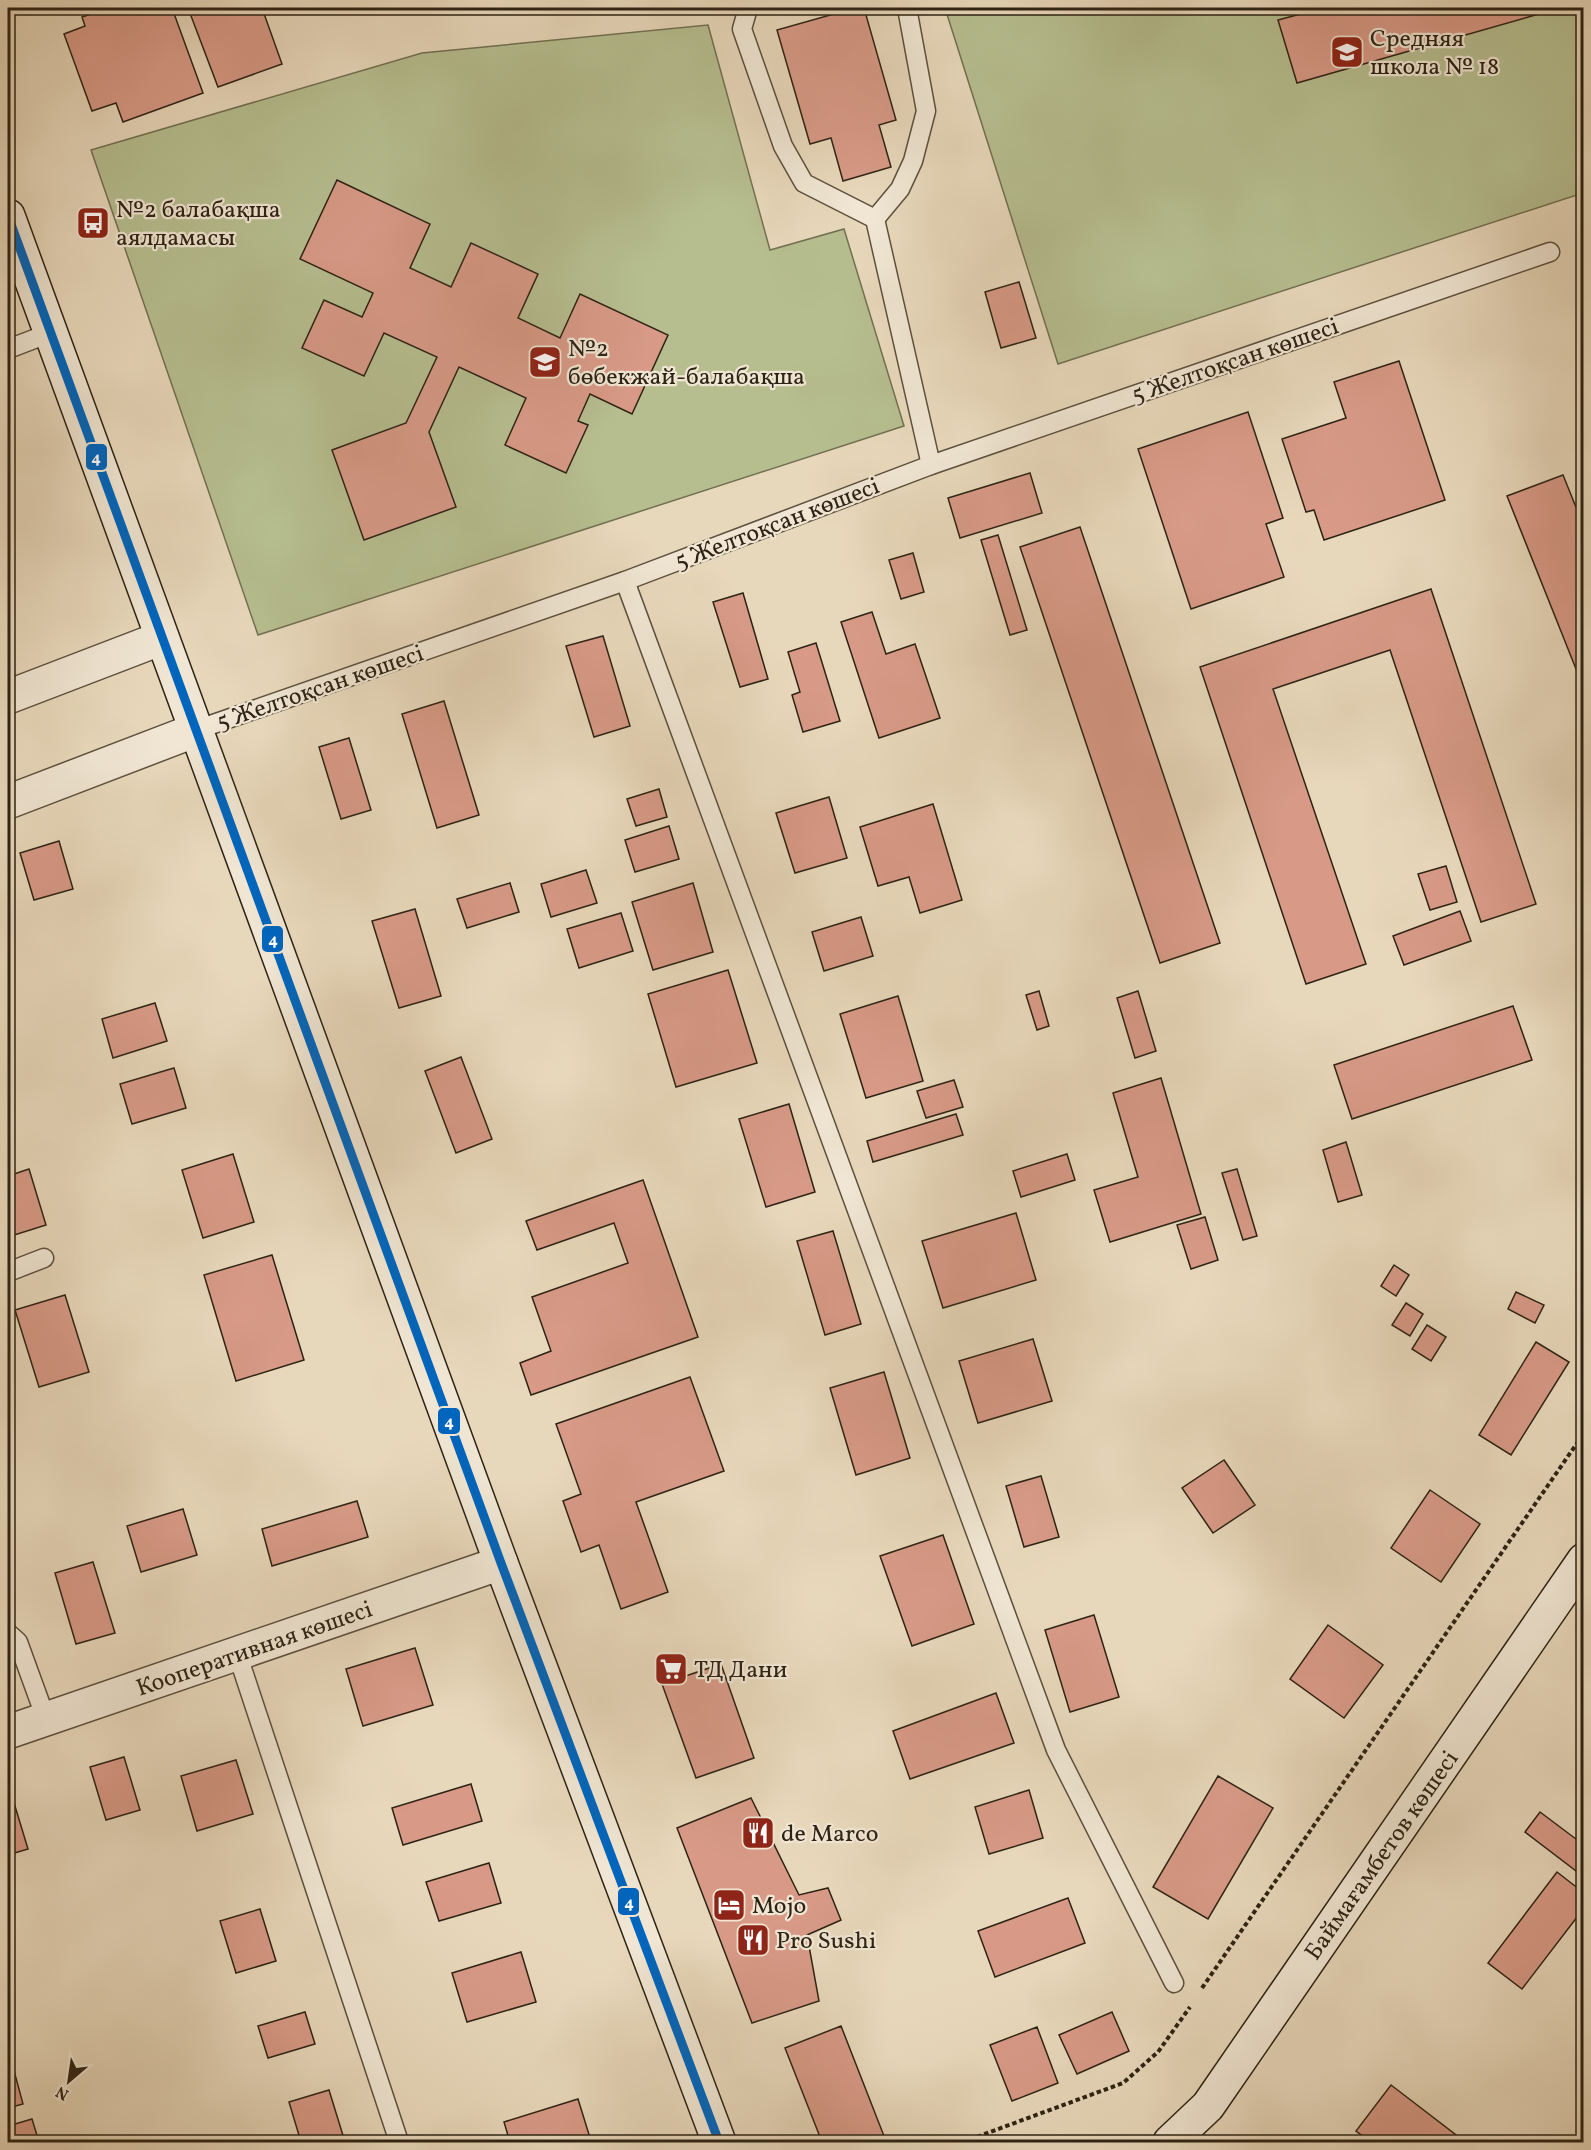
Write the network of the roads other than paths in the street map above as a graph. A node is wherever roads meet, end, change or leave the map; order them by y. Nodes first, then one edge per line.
1 (748, 8) edge
2 (907, 8) edge
3 (8, 216) edge
4 (875, 219) junction
5 (1550, 252) dead end
6 (50, 333) junction
7 (8, 349) edge
8 (931, 465) junction
9 (625, 581) junction
10 (162, 638) junction
11 (8, 698) edge
12 (196, 730) junction
13 (8, 802) edge
14 (44, 1258) dead end
15 (8, 1272) edge
16 (1584, 1560) edge
17 (501, 1563) junction
18 (8, 1633) edge
19 (237, 1653) junction
20 (46, 1719) junction
21 (8, 1732) edge
22 (1174, 1983) dead end
23 (399, 2142) edge
24 (719, 2142) edge
25 (1170, 2142) edge

1 - 4 lane
2 - 4 lane
3 - 6 street
4 - 8 lane
5 - 8 lane, 5 Желтоқсан көшесі
6 - 7 lane
6 - 10 street
8 - 9 lane, 5 Желтоқсан көшесі
9 - 12 lane, 5 Желтоқсан көшесі
9 - 22 lane
10 - 11 street
10 - 12 street
12 - 13 street, 5 Желтоқсан көшесі
12 - 17 street
14 - 15 lane
16 - 25 street, Баймағамбетов көшесі
17 - 19 street, Кооперативная көшесі
17 - 24 street
18 - 20 lane
19 - 20 street, Кооперативная көшесі
19 - 23 lane
20 - 21 street, Кооперативная көшесі

